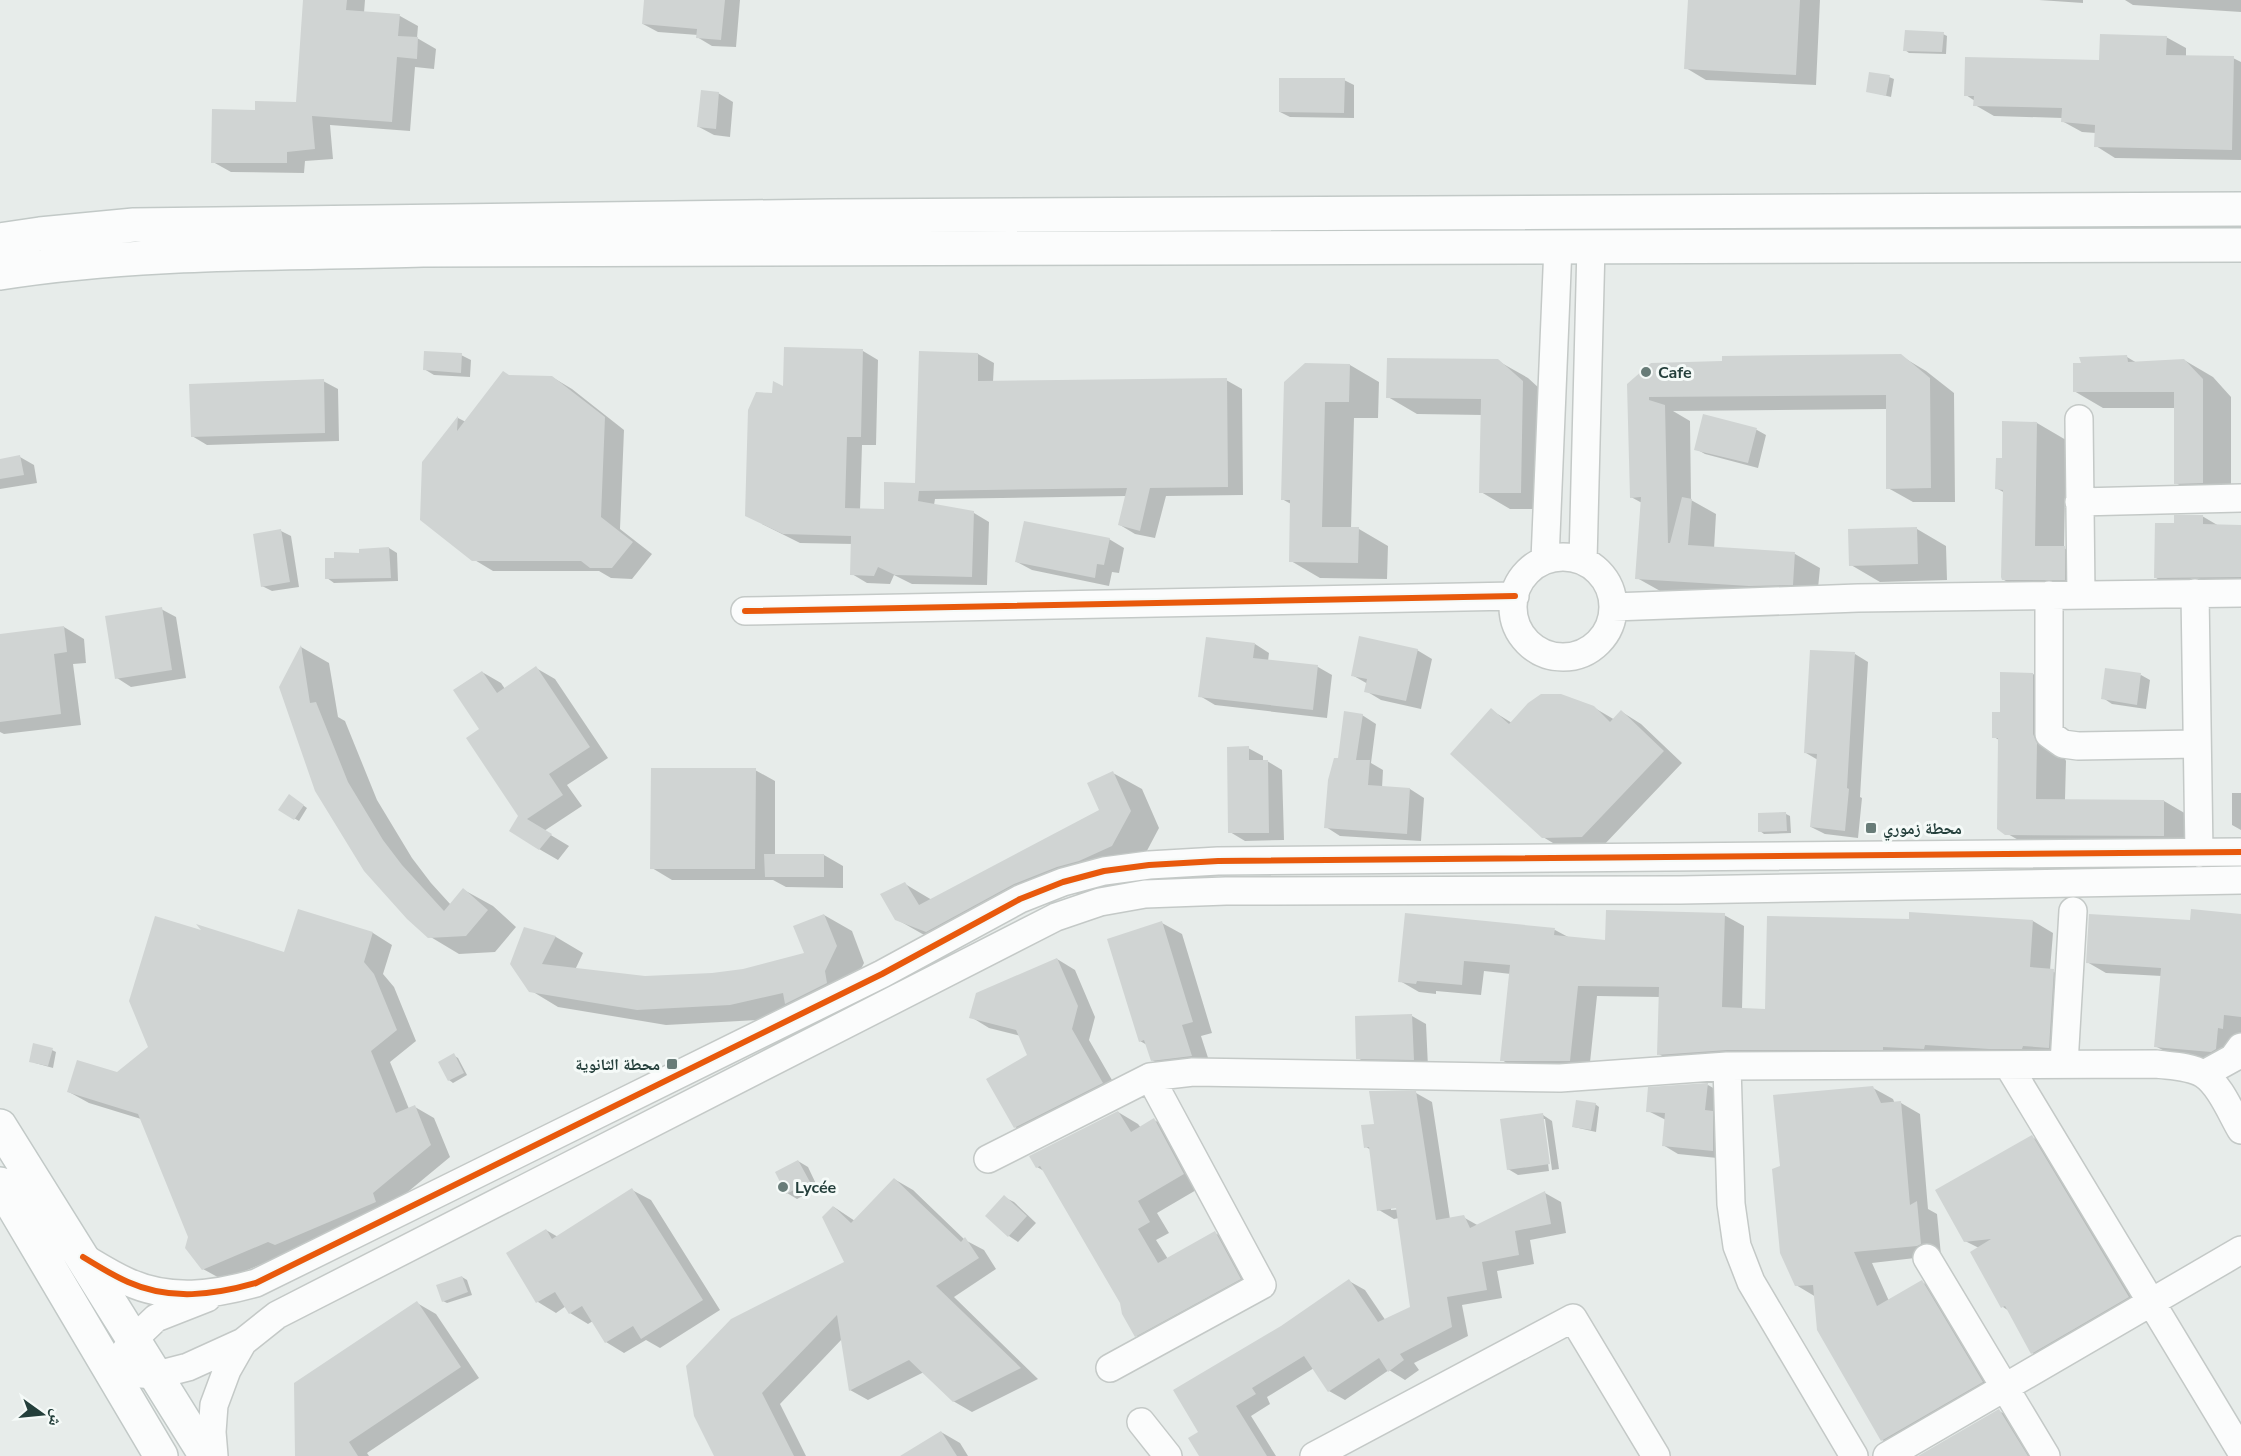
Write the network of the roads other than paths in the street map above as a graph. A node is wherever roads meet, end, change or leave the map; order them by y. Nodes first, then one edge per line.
1 (2241, 209) edge
2 (0, 240) edge
3 (2241, 245) edge
4 (1558, 246) junction
5 (1591, 246) junction
6 (0, 273) edge
7 (2079, 419) dead end
8 (2241, 498) edge
9 (2079, 502) junction
10 (1545, 560) junction
11 (1583, 561) junction
12 (2195, 593) junction
13 (2241, 593) edge
14 (2049, 595) junction
15 (2080, 595) junction
16 (1515, 596) junction
17 (1613, 607) junction
18 (745, 611) dead end
19 (2197, 744) junction
20 (2199, 852) junction
21 (2241, 852) edge
22 (2241, 880) edge
23 (2073, 911) dead end
24 (2241, 1047) edge
25 (2064, 1064) junction
26 (2008, 1065) junction
27 (1728, 1066) junction
28 (2204, 1074) junction
29 (1150, 1077) junction
30 (0, 1126) edge
31 (2241, 1130) edge
32 (988, 1159) dead end
33 (0, 1184) edge
34 (2241, 1250) edge
35 (83, 1257) junction
36 (1927, 1258) dead end
37 (222, 1292) junction
38 (2150, 1303) junction
39 (134, 1339) junction
40 (243, 1342) junction
41 (1110, 1368) dead end
42 (110, 1372) junction
43 (157, 1374) junction
44 (2005, 1387) junction
45 (1141, 1422) dead end
46 (2241, 1450) edge
47 (161, 1456) edge
48 (206, 1456) edge
49 (214, 1456) edge
50 (1168, 1456) edge
51 (1314, 1456) edge
52 (1656, 1456) edge
53 (1854, 1456) edge
54 (1887, 1456) edge
55 (2046, 1456) edge

1 - 2 main road
3 - 5 main road
4 - 5 main road
4 - 6 main road
4 - 10 street
5 - 11 street
7 - 9 street
8 - 9 street
9 - 15 street
10 - 11 street
10 - 16 street
11 - 17 street
12 - 13 street
12 - 15 street
12 - 19 street
14 - 15 street
14 - 17 street
14 - 19 street
16 - 17 street
16 - 18 street
19 - 20 street
20 - 21 street
20 - 37 street
22 - 40 street
23 - 25 street
24 - 28 street
25 - 26 street
25 - 28 street
26 - 27 street
26 - 38 street
27 - 29 street
27 - 53 street
28 - 31 street
29 - 32 street
29 - 41 street
30 - 35 main road
33 - 42 main road
34 - 38 street
35 - 37 street
35 - 39 main road
36 - 44 street
37 - 39 street
38 - 44 street
38 - 46 street
39 - 42 street
39 - 43 main road
40 - 43 street
40 - 49 street
42 - 43 street
42 - 47 main road
43 - 48 main road
44 - 54 street
44 - 55 street
45 - 50 street
51 - 52 street

